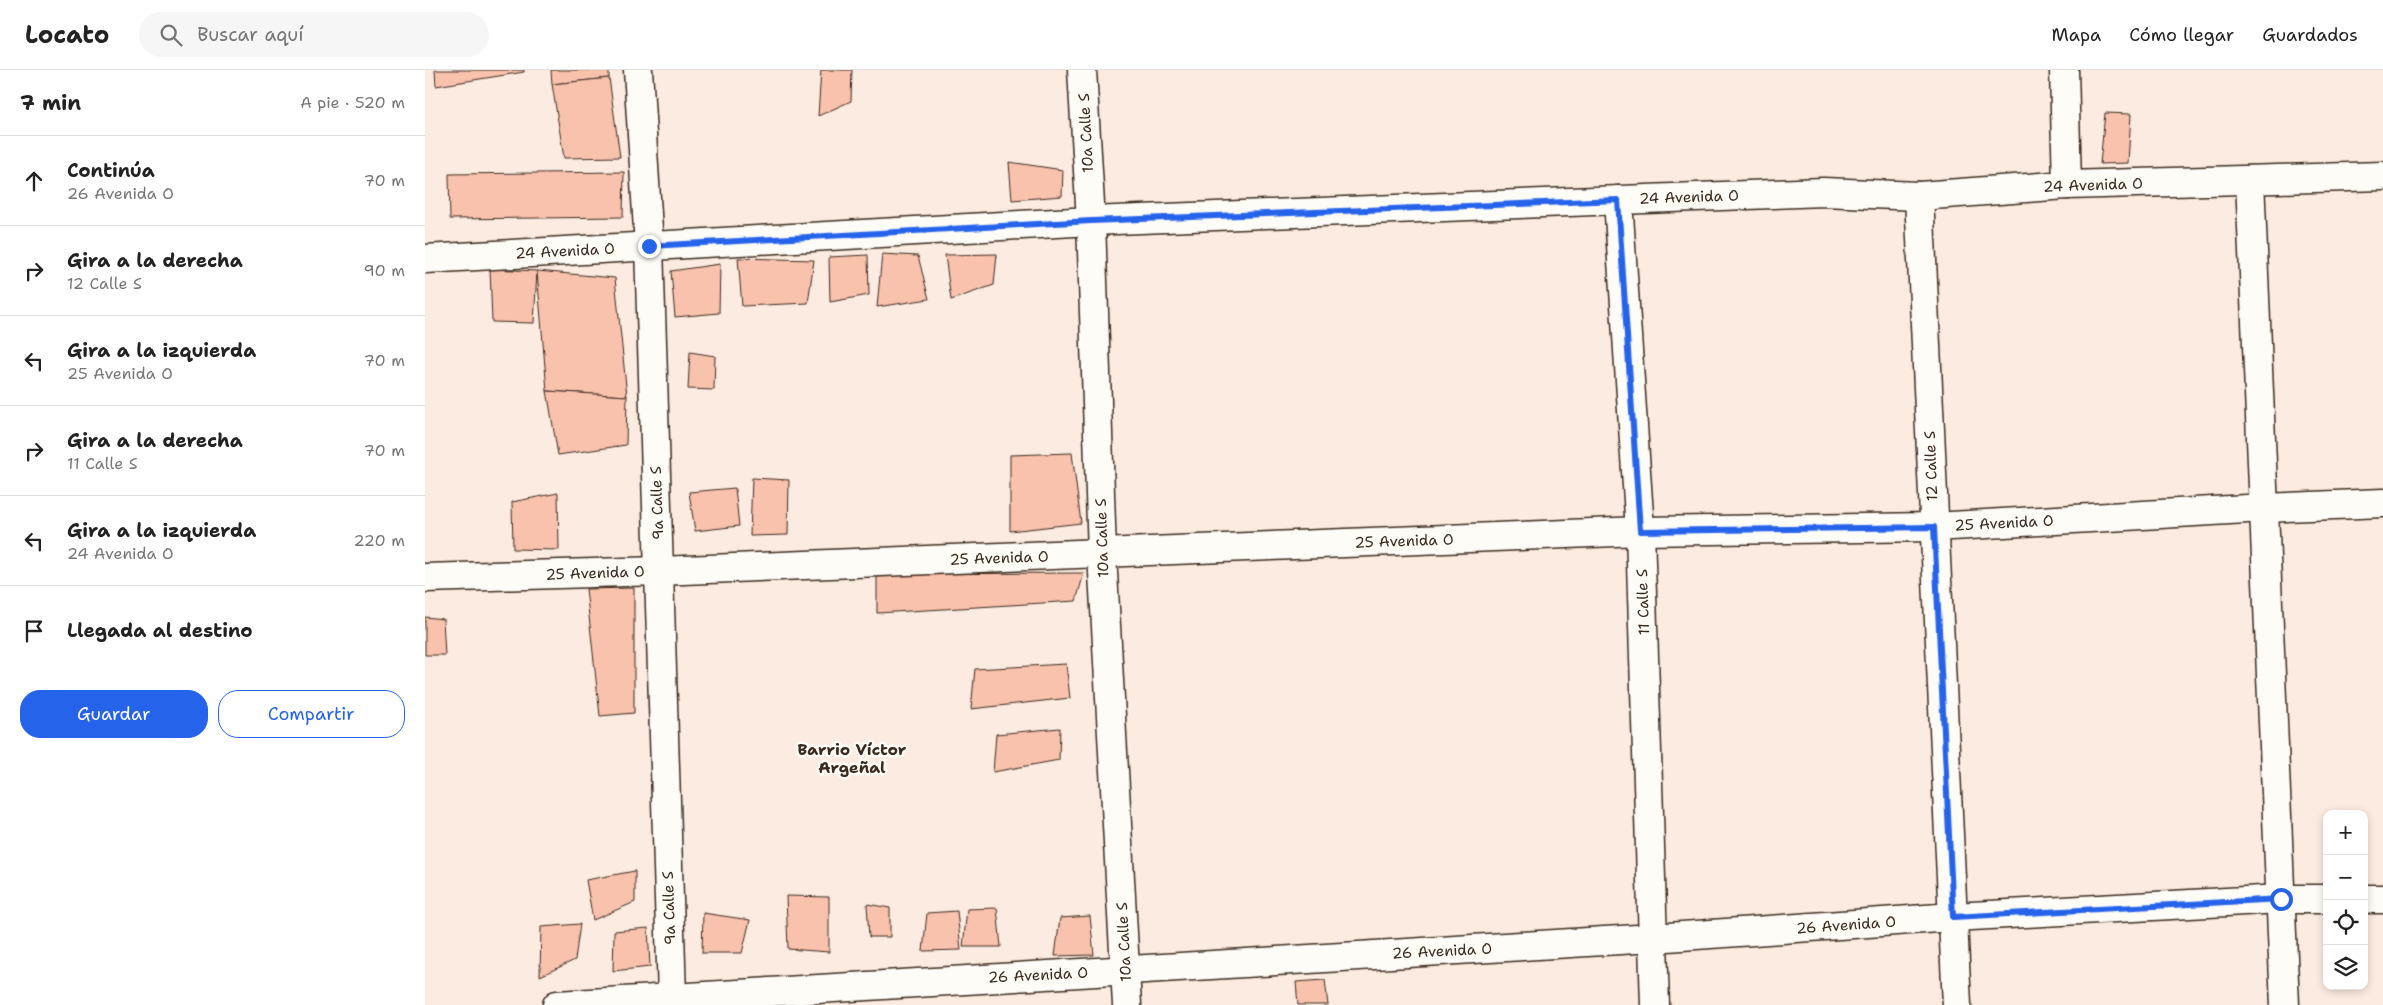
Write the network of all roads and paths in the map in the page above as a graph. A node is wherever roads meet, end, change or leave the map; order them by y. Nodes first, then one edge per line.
1 (638, 70) edge
2 (1083, 70) edge
3 (2064, 70) edge
4 (2383, 176) edge
5 (2250, 180) junction
6 (2067, 185) junction
7 (1919, 196) junction
8 (1618, 200) junction
9 (1091, 221) junction
10 (649, 246) junction
11 (425, 259) edge
12 (2383, 503) edge
13 (2264, 508) junction
14 (1934, 527) junction
15 (1640, 531) junction
16 (1102, 554) junction
17 (659, 571) junction
18 (425, 578) edge
19 (2281, 899) junction
20 (2323, 899) edge
21 (2368, 899) edge
22 (2383, 899) edge
23 (1953, 917) junction
24 (1653, 938) junction
25 (1126, 970) junction
26 (672, 997) junction
27 (774, 998) edge
28 (557, 1005) edge
29 (1127, 1005) edge
30 (1655, 1005) edge
31 (1957, 1005) edge
32 (2285, 1005) edge

1 - 10 street, 9a Calle S
2 - 9 street, 10a Calle S
3 - 6 street
4 - 5 street, 24 Avenida O
5 - 6 street, 24 Avenida O
5 - 13 street
6 - 7 street, 24 Avenida O
7 - 8 street, 24 Avenida O
7 - 14 street, 12 Calle S
8 - 9 street, 24 Avenida O
8 - 15 street, 11 Calle S
9 - 10 street, 24 Avenida O
9 - 16 street, 10a Calle S
10 - 11 street, 24 Avenida O
10 - 17 street, 9a Calle S
12 - 13 street, 25 Avenida O
13 - 14 street, 25 Avenida O
13 - 19 street
14 - 15 street, 25 Avenida O
14 - 23 street, 12 Calle S
15 - 16 street, 25 Avenida O
15 - 24 street, 11 Calle S
16 - 17 street, 25 Avenida O
16 - 25 street, 10a Calle S
17 - 18 street, 25 Avenida O
17 - 26 street, 9a Calle S
19 - 20 street, 26 Avenida O
19 - 23 street, 26 Avenida O
19 - 32 street
21 - 22 street
23 - 24 street, 26 Avenida O
23 - 31 street, 12 Calle S
24 - 25 street, 26 Avenida O
24 - 30 street, 11 Calle S
25 - 27 street, 26 Avenida O
25 - 29 street, 10a Calle S
26 - 27 street, 26 Avenida O
26 - 28 street, 26 Avenida O

